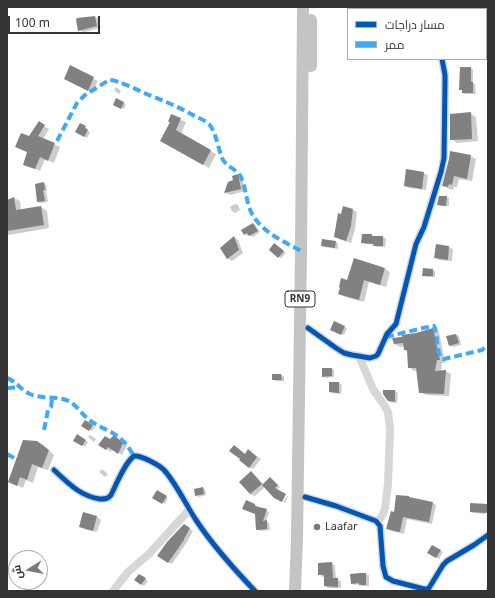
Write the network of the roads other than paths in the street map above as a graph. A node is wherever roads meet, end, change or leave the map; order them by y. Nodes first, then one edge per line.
1 (303, 7) edge
2 (311, 7) edge
3 (442, 60) edge
4 (308, 328) junction
5 (359, 356) junction
6 (54, 470) dead end
7 (305, 497) junction
8 (189, 510) junction
9 (378, 522) junction
10 (488, 535) edge
11 (113, 591) edge
12 (255, 591) edge
13 (295, 591) edge
14 (303, 591) edge

1 - 13 highway, RN9
2 - 4 highway, RN9
3 - 5 street
4 - 5 street
4 - 7 highway, RN9
5 - 9 street
6 - 8 street
7 - 9 street
7 - 14 highway, RN9
8 - 11 street
8 - 12 street
9 - 10 street

